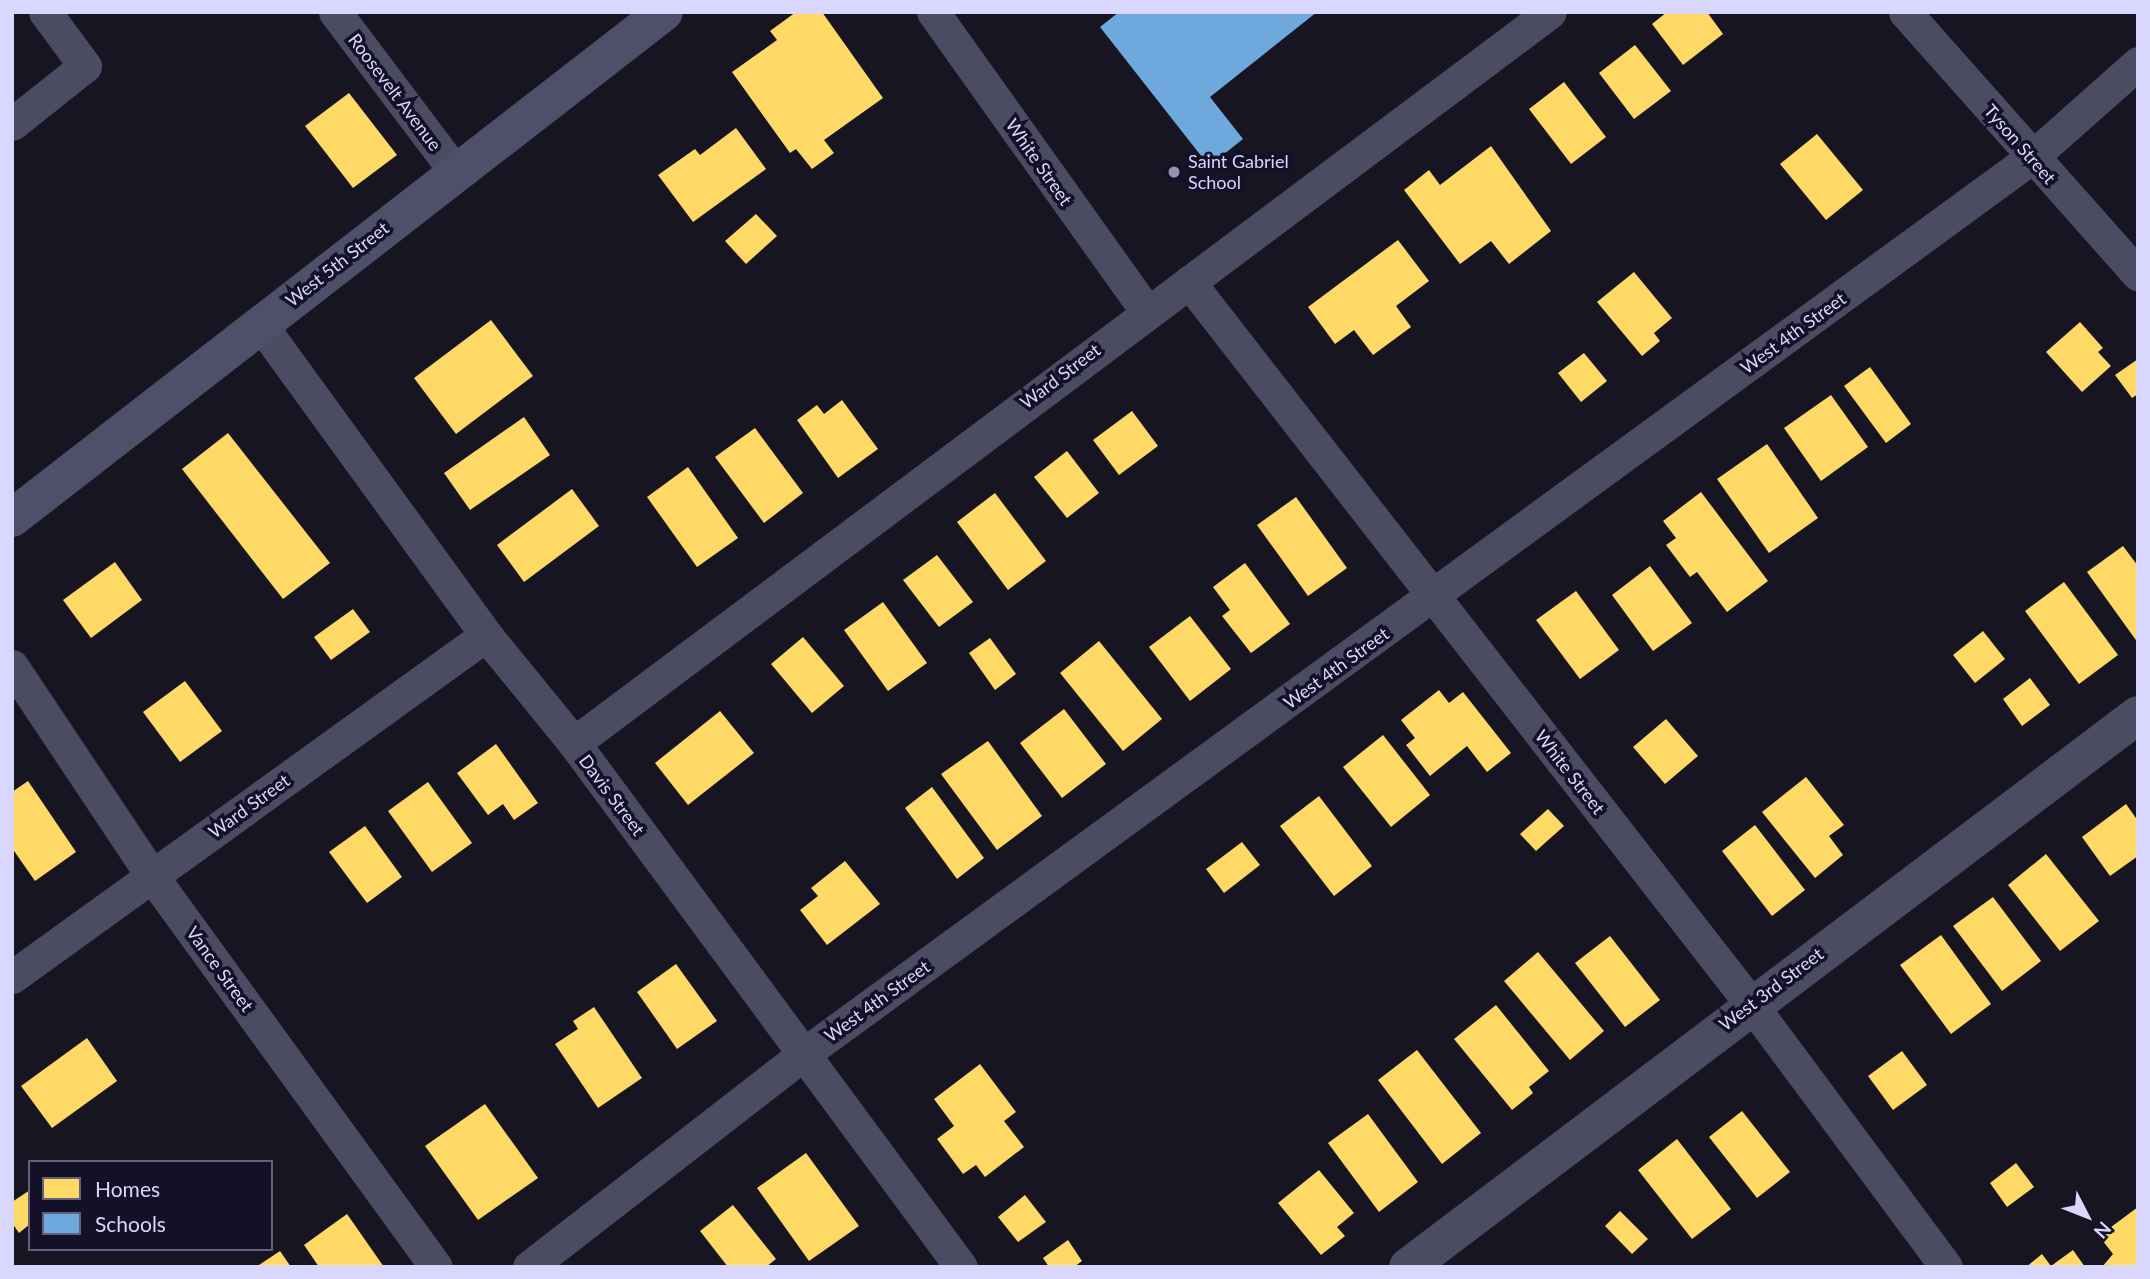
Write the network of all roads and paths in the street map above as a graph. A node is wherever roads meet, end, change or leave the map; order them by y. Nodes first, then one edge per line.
1 (45, 12) edge
2 (335, 12) edge
3 (664, 12) edge
4 (933, 12) edge
5 (1550, 12) edge
6 (1905, 12) edge
7 (2138, 64) edge
8 (12, 124) edge
9 (2031, 158) junction
10 (455, 171) junction
11 (2138, 274) edge
12 (1189, 282) junction
13 (1146, 311) junction
14 (261, 325) junction
15 (12, 518) edge
16 (1434, 597) junction
17 (486, 635) junction
18 (12, 666) edge
19 (2138, 715) edge
20 (574, 743) junction
21 (152, 876) junction
22 (12, 977) edge
23 (1751, 1004) junction
24 (805, 1053) junction
25 (436, 1267) edge
26 (529, 1267) edge
27 (961, 1267) edge
28 (1408, 1267) edge
29 (1945, 1267) edge

1 - 8 street
2 - 10 street, Roosevelt Avenue
3 - 10 main road, West 5th Street
4 - 13 street, White Street
5 - 12 street, Ward Street
6 - 9 street, Tyson Street
7 - 9 street, West 4th Street
9 - 11 street, Tyson Street
9 - 16 street, West 4th Street
10 - 14 main road, West 5th Street
12 - 13 street, Ward Street
12 - 16 street, White Street
13 - 20 street, Ward Street
14 - 15 main road, West 5th Street
14 - 17 street, Davis Street
16 - 23 street, White Street
16 - 24 street, West 4th Street
17 - 20 street, Davis Street
17 - 21 street, Ward Street
18 - 21 street, Vance Street
19 - 23 street, West 3rd Street
20 - 24 street, Davis Street
21 - 22 street, Ward Street
21 - 25 street, Vance Street
23 - 28 street, West 3rd Street
23 - 29 street, White Street
24 - 26 street, West 4th Street
24 - 27 street, Davis Street

